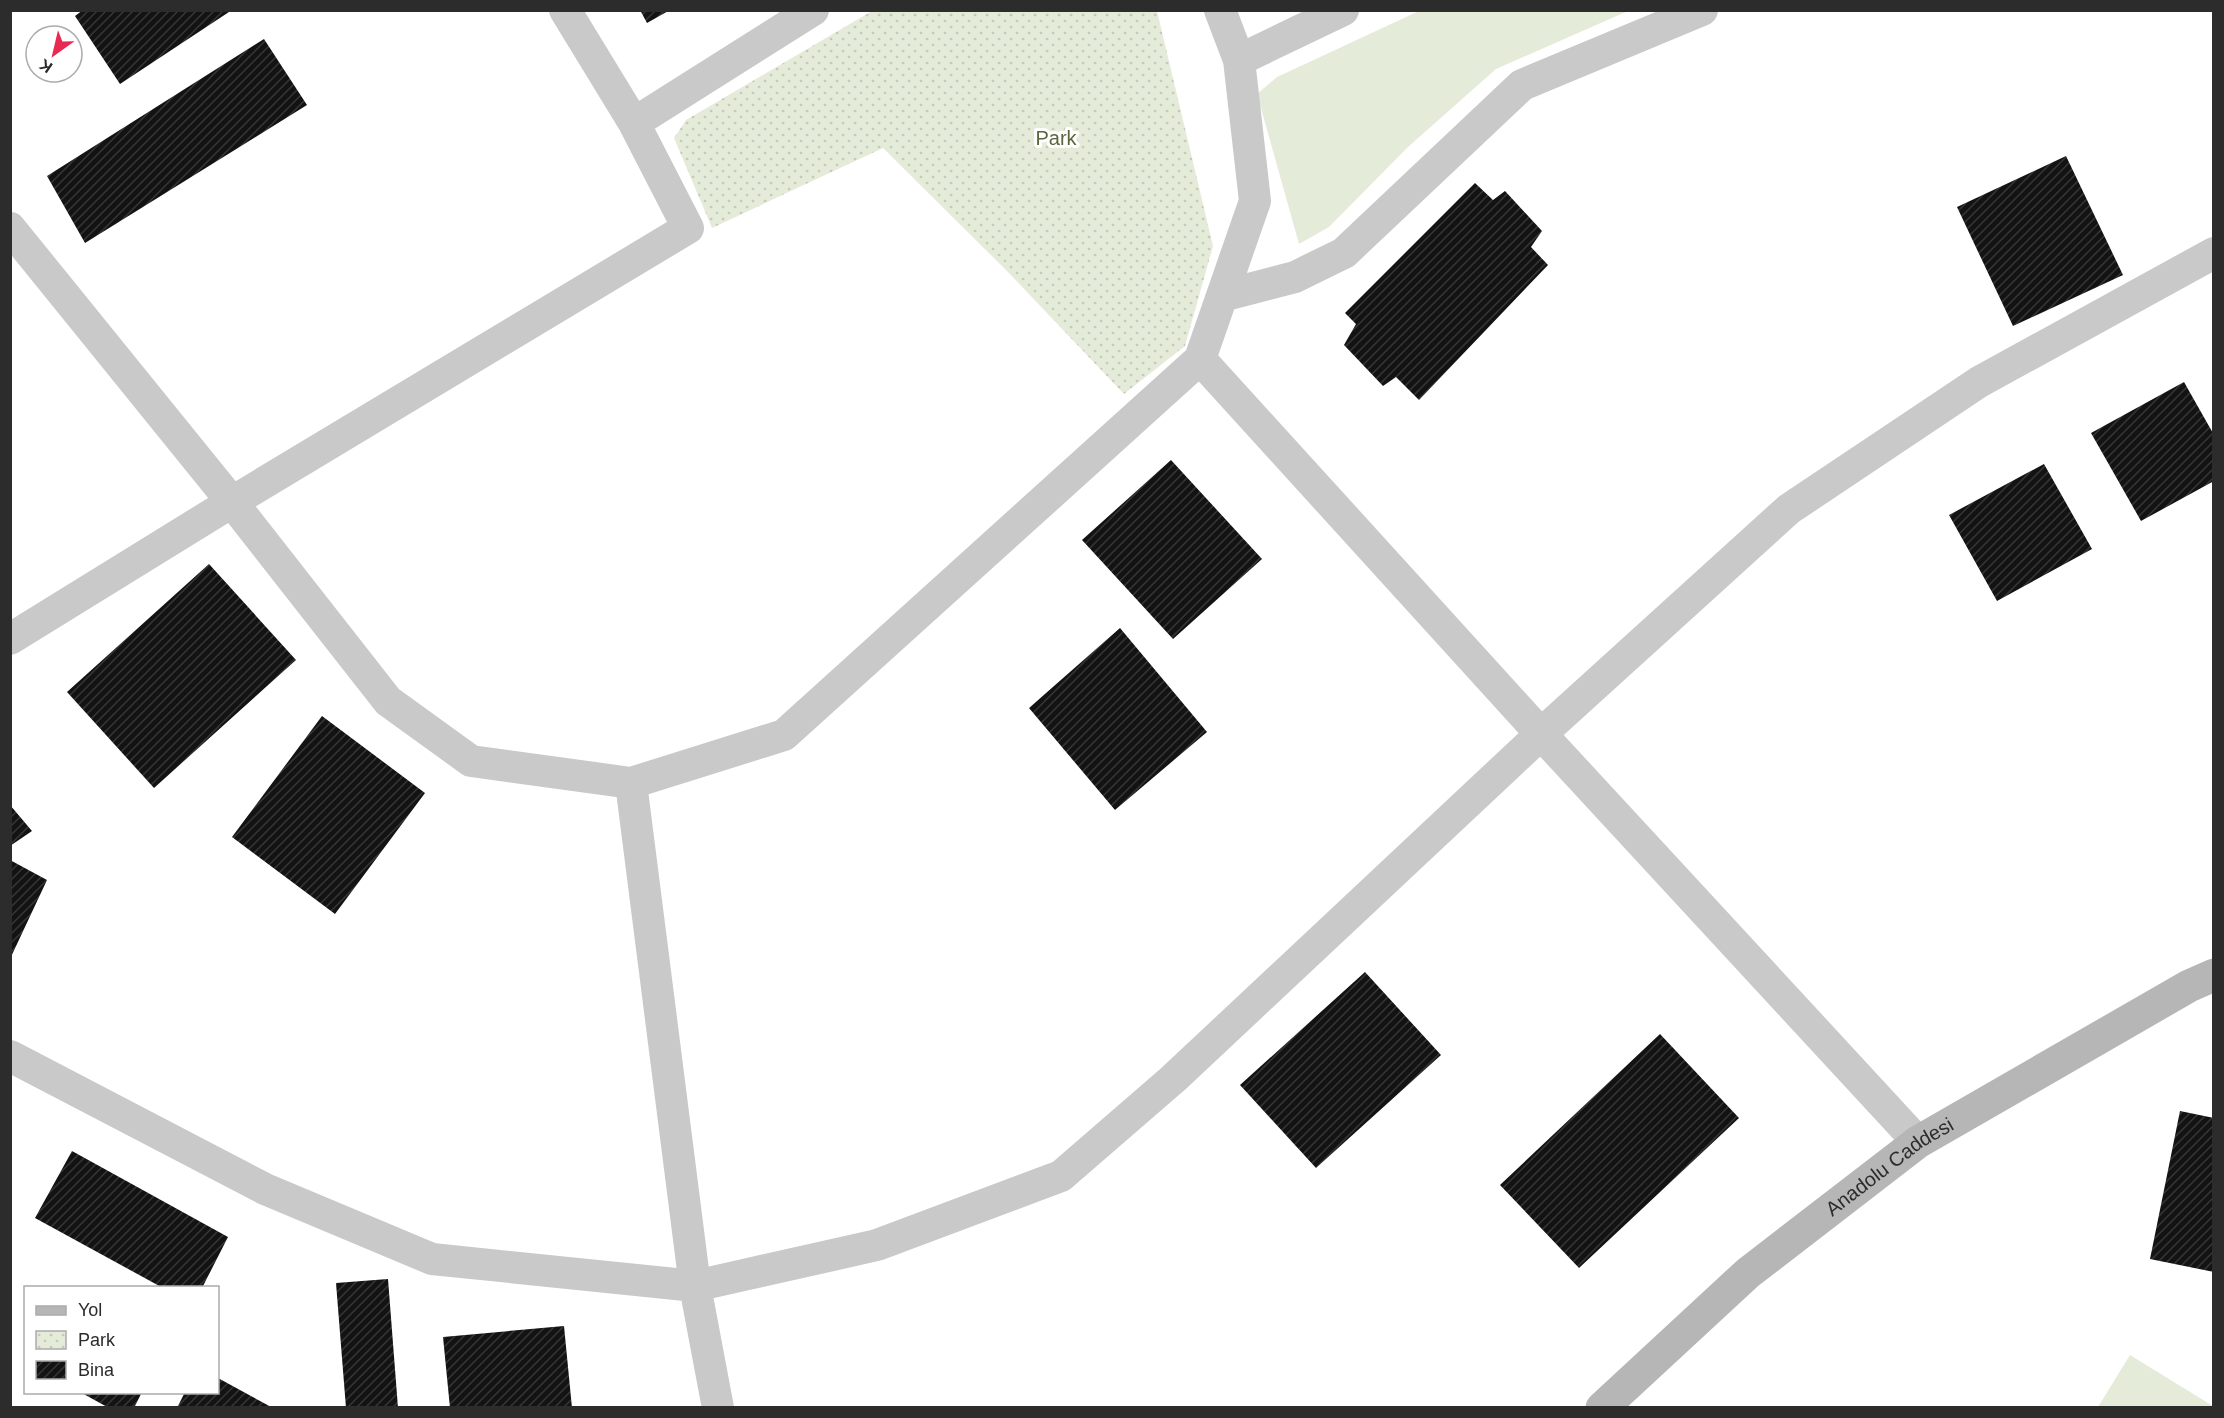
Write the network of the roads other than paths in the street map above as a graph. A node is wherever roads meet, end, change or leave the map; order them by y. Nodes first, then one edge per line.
1 (565, 10) edge
2 (813, 10) edge
3 (1220, 10) edge
4 (1343, 10) edge
5 (1702, 10) edge
6 (1239, 60) junction
7 (634, 123) junction
8 (10, 228) edge
9 (2214, 253) edge
10 (1222, 296) junction
11 (1200, 359) junction
12 (232, 502) junction
13 (10, 639) edge
14 (1541, 734) junction
15 (631, 783) junction
16 (2214, 975) edge
17 (16, 1066) edge
18 (1918, 1142) junction
19 (695, 1286) junction
20 (718, 1407) edge
21 (1602, 1407) edge

1 - 7 street
2 - 7 street
3 - 6 street
4 - 6 street
5 - 10 street
6 - 10 street
7 - 12 street
8 - 12 street
9 - 14 street
10 - 11 street
11 - 14 street
11 - 15 street
12 - 13 street
12 - 15 street
14 - 18 street
14 - 19 street
15 - 19 street
16 - 18 street, Anadolu Caddesi
17 - 19 street
18 - 21 street, Anadolu Caddesi
19 - 20 street

